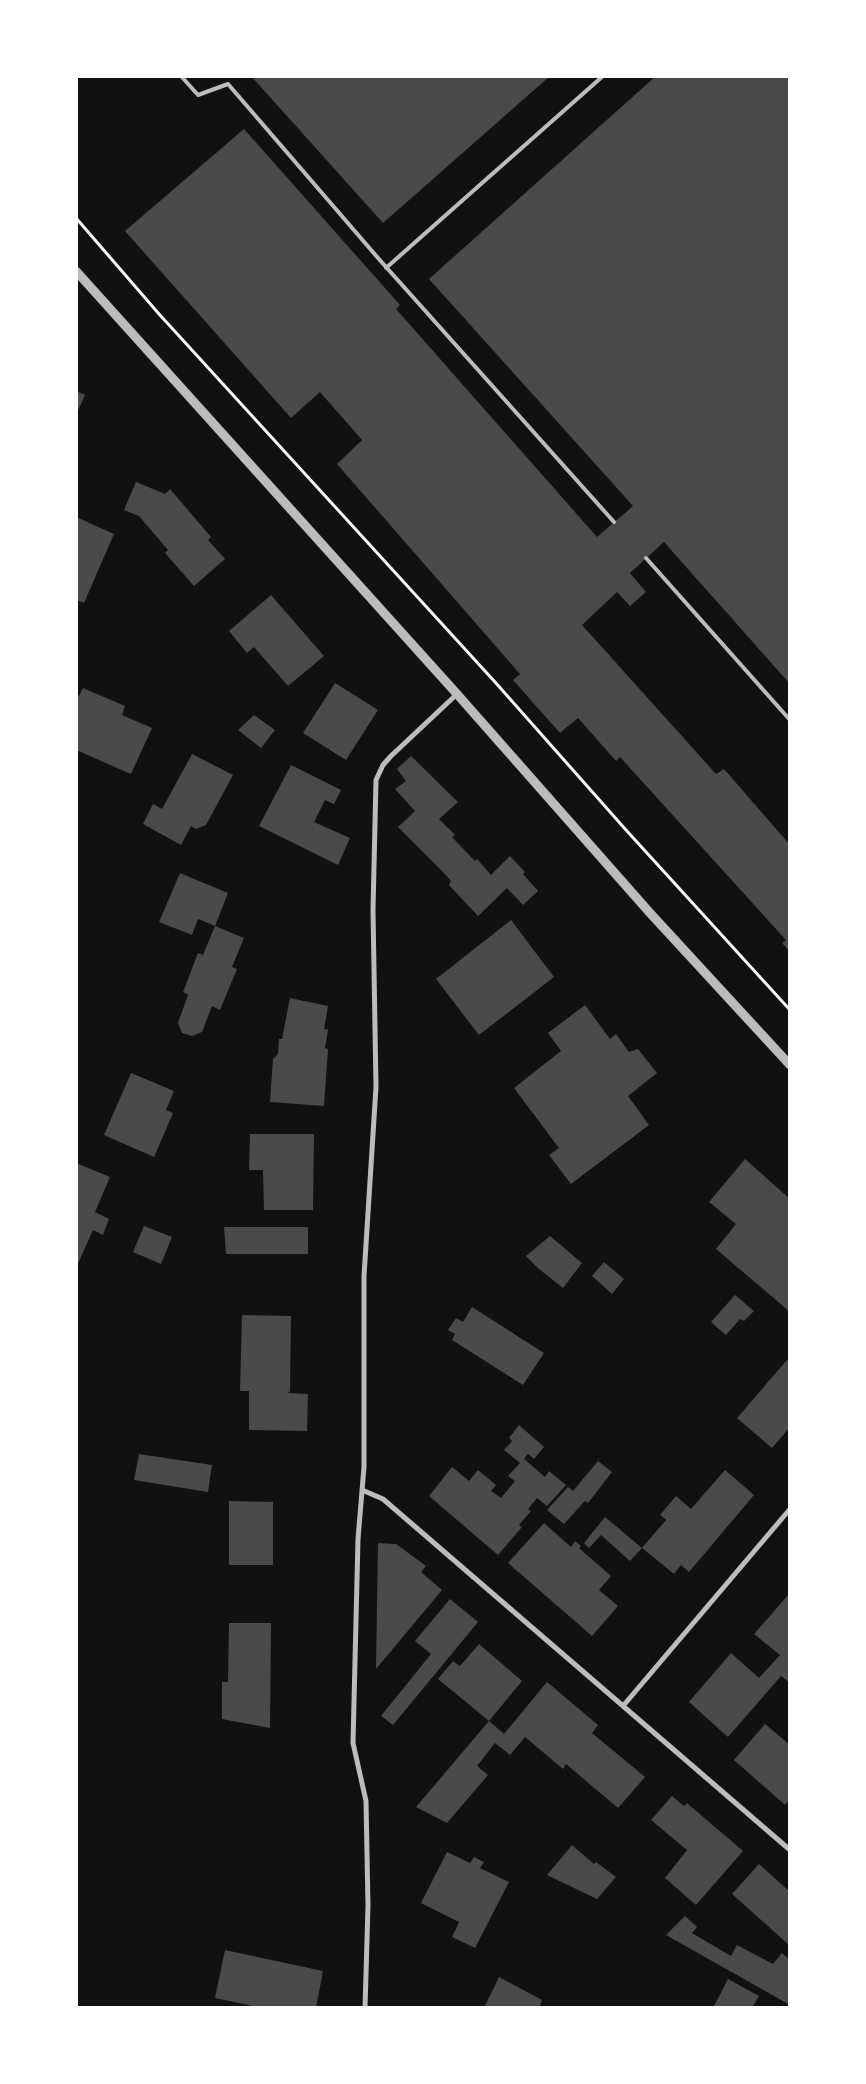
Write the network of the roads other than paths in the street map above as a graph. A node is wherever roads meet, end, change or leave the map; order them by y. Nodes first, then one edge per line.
1 (182, 76) edge
2 (603, 76) edge
3 (386, 268) junction
4 (76, 271) edge
5 (614, 522) dead end
6 (646, 558) dead end
7 (457, 694) junction
8 (790, 720) edge
9 (790, 1065) edge
10 (362, 1490) junction
11 (790, 1509) edge
12 (623, 1706) junction
13 (790, 1850) edge
14 (365, 2008) edge

1 - 3 lane
2 - 3 lane
3 - 5 lane
4 - 7 street
6 - 8 lane
7 - 9 street
7 - 10 street
10 - 12 street
10 - 14 street
11 - 12 street
12 - 13 street

